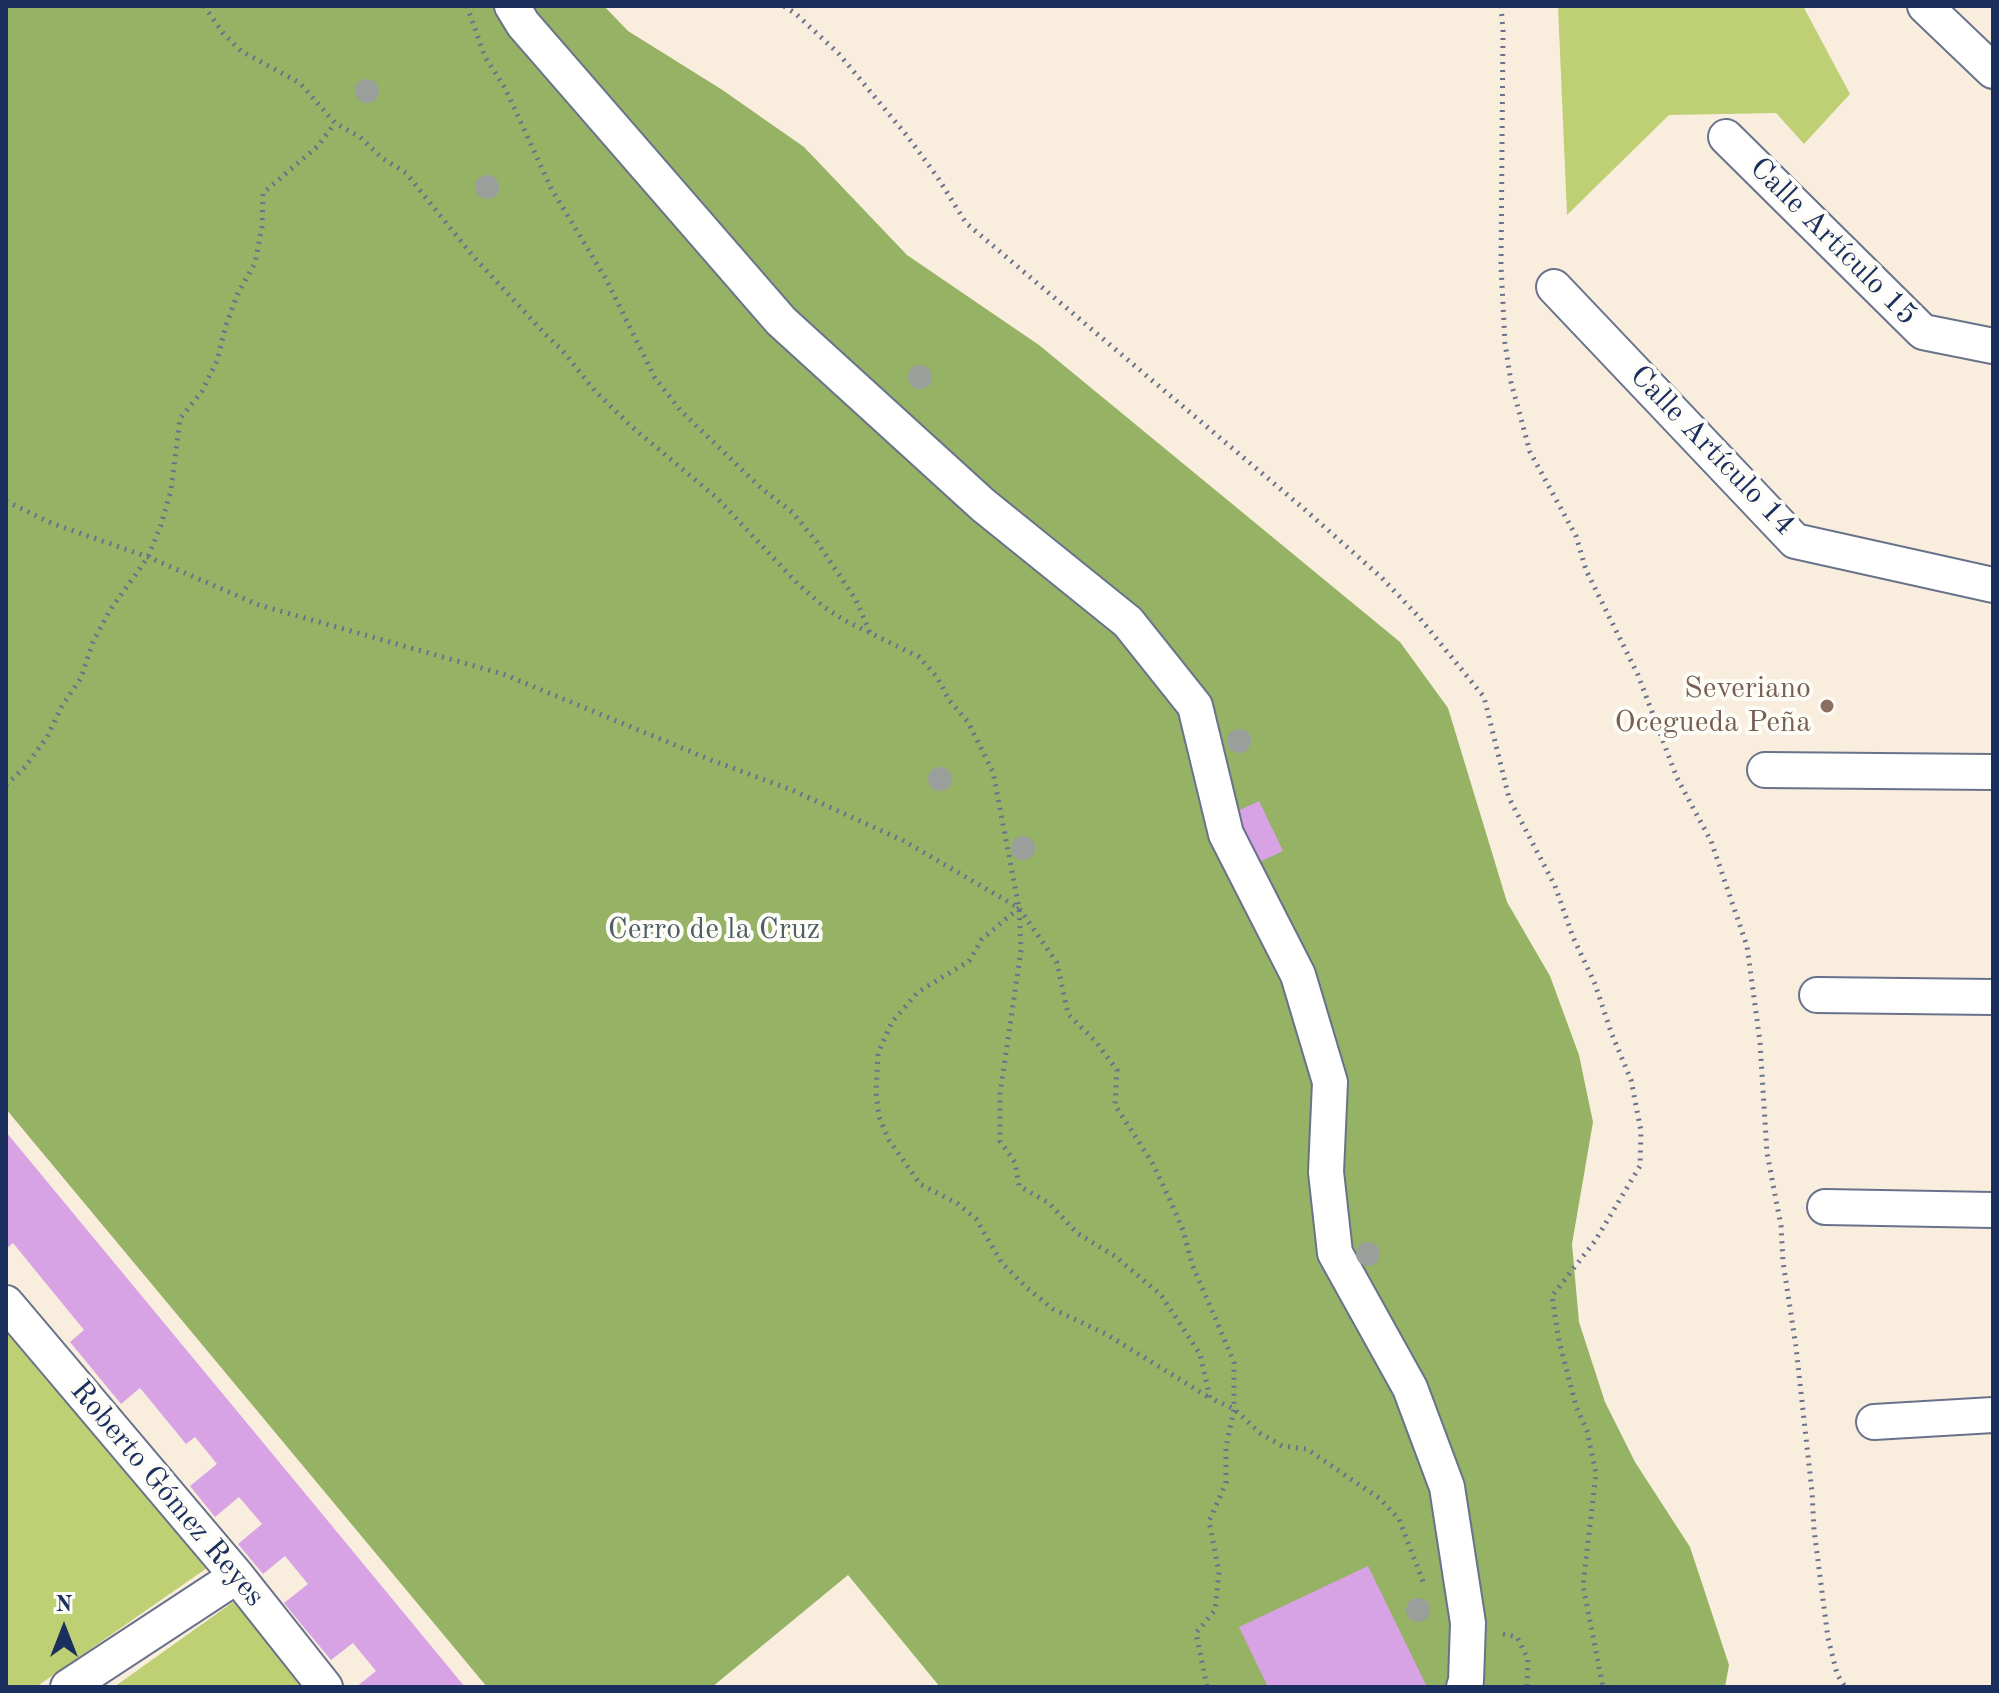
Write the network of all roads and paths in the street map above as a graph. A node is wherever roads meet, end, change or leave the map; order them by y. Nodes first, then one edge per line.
1 (204, 6) edge
2 (467, 6) edge
3 (512, 6) edge
4 (784, 6) edge
5 (1501, 6) edge
6 (1925, 6) edge
7 (1993, 71) edge
8 (335, 123) junction
9 (1726, 137) dead end
10 (1554, 287) dead end
11 (1993, 346) edge
12 (6, 501) edge
13 (148, 557) junction
14 (1993, 585) edge
15 (870, 633) junction
16 (1765, 770) dead end
17 (1993, 772) edge
18 (6, 785) edge
19 (1019, 908) junction
20 (1817, 995) dead end
21 (1993, 997) edge
22 (1825, 1207) dead end
23 (1993, 1210) edge
24 (6, 1303) edge
25 (1210, 1398) junction
26 (1234, 1409) junction
27 (1993, 1415) edge
28 (1874, 1422) dead end
29 (237, 1576) junction
30 (1468, 1623) junction
31 (68, 1687) edge
32 (325, 1687) edge
33 (1207, 1687) edge
34 (1464, 1687) edge
35 (1527, 1687) edge
36 (1603, 1687) edge
37 (1845, 1687) edge

1 - 8 path
2 - 15 path
3 - 30 street
4 - 36 path
5 - 37 path
6 - 7 street
8 - 13 path
8 - 15 path
9 - 11 street, Calle Artículo 15
10 - 14 street, Calle Artículo 14
12 - 13 path
13 - 18 path
13 - 19 path
15 - 19 path
16 - 17 street
19 - 25 path
19 - 25 path
19 - 26 path
20 - 21 street
22 - 23 street
24 - 29 street, Roberto Gómez Reyes
25 - 26 path
26 - 30 path
26 - 33 path
27 - 28 street
29 - 31 street
29 - 32 street, Roberto Gómez Reyes
30 - 34 street
30 - 35 path

